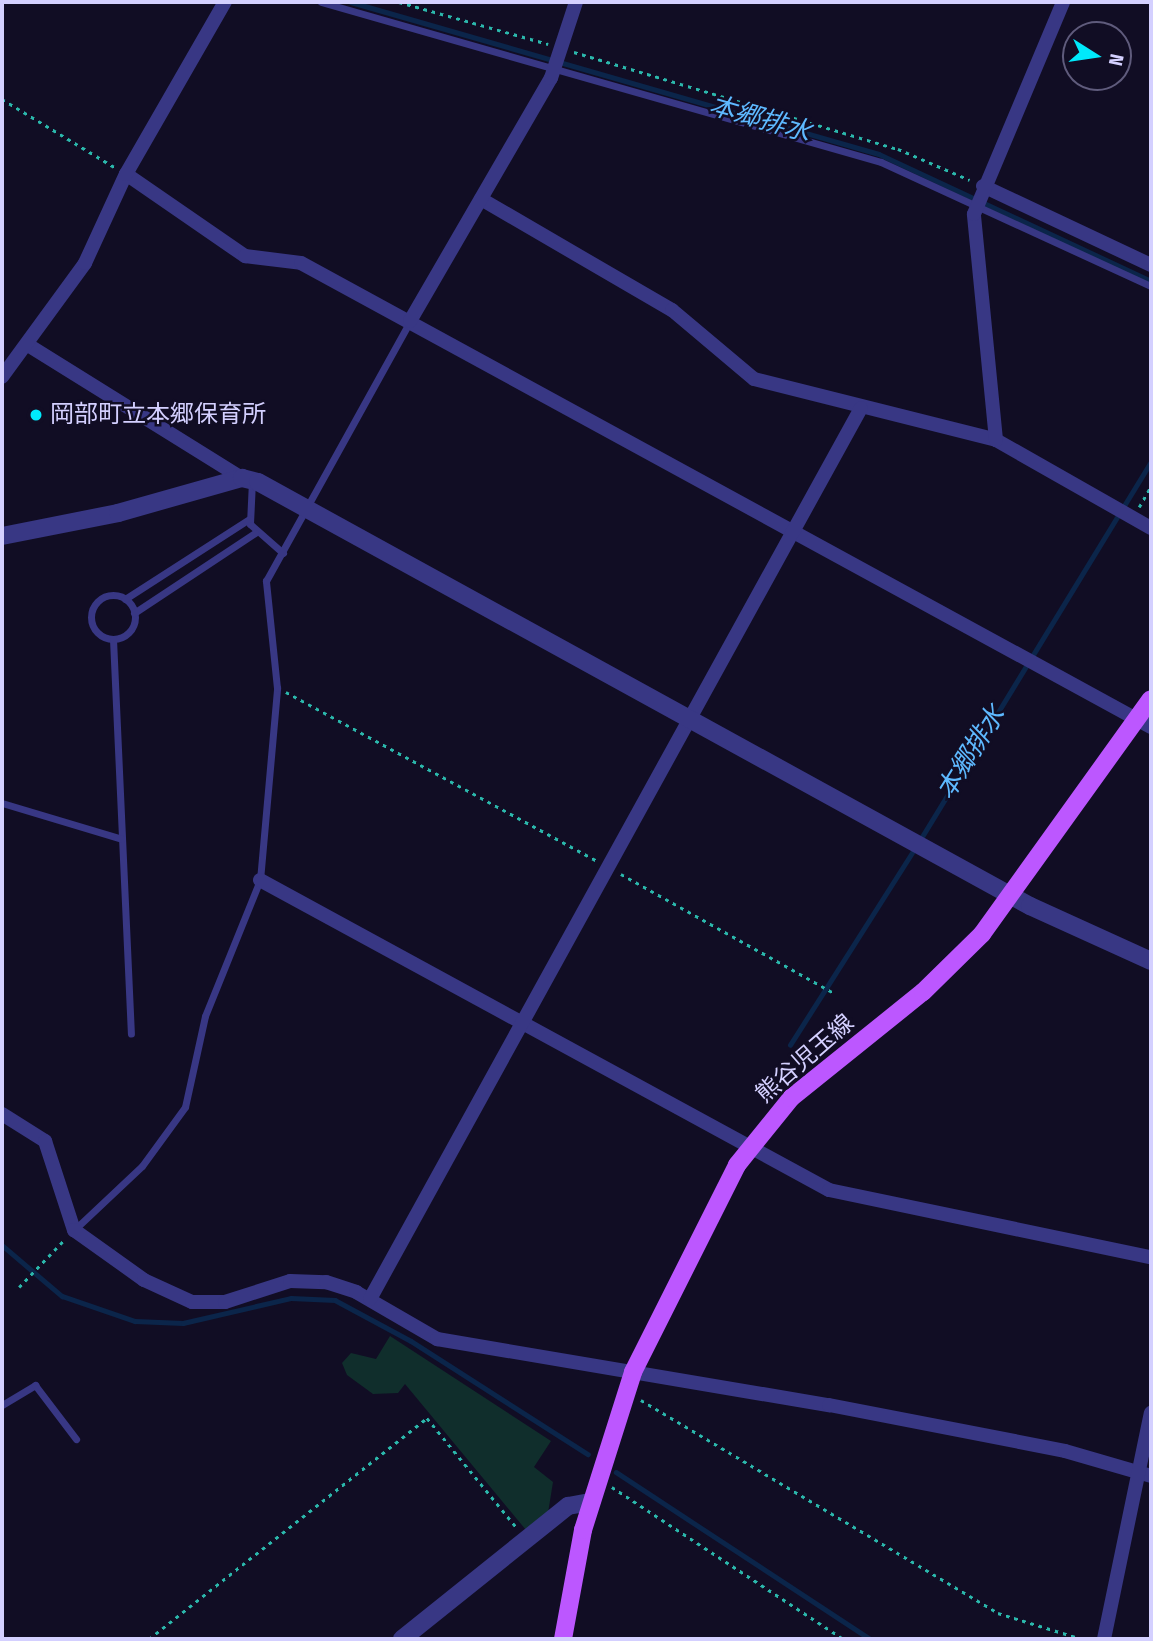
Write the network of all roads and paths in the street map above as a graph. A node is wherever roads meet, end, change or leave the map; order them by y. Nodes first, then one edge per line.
1 (225, 2) edge
2 (321, 2) edge
3 (400, 2) edge
4 (576, 2) edge
5 (1057, 4) edge
6 (561, 48) junction
7 (554, 68) junction
8 (2, 99) edge
9 (126, 174) junction
10 (983, 186) junction
11 (481, 199) junction
12 (976, 206) junction
13 (1151, 265) edge
14 (1151, 286) edge
15 (410, 321) junction
16 (28, 345) junction
17 (2, 377) edge
18 (860, 408) junction
19 (996, 440) junction
20 (247, 479) junction
21 (1151, 486) edge
22 (311, 509) junction
23 (1134, 518) junction
24 (249, 519) junction
25 (1151, 528) edge
26 (256, 533) junction
27 (792, 533) junction
28 (2, 536) edge
29 (283, 553) junction
30 (125, 599) junction
31 (134, 613) junction
32 (113, 639) junction
33 (277, 688) junction
34 (1151, 699) edge
35 (693, 717) junction
36 (1144, 724) edge
37 (2, 803) edge
38 (122, 839) junction
39 (610, 868) junction
40 (260, 880) junction
41 (1015, 894) junction
42 (1151, 961) edge
43 (834, 993) dead end
44 (523, 1025) junction
45 (131, 1034) dead end
46 (2, 1114) edge
47 (749, 1147) junction
48 (74, 1230) junction
49 (1151, 1257) edge
50 (19, 1287) dead end
51 (370, 1299) junction
52 (633, 1372) junction
53 (626, 1391) junction
54 (2, 1405) edge
55 (1151, 1413) edge
56 (76, 1439) dead end
57 (1145, 1475) edge
58 (596, 1481) junction
59 (590, 1502) junction
60 (526, 1540) junction
61 (149, 1639) edge
62 (402, 1639) edge
63 (563, 1639) edge
64 (843, 1639) edge
65 (1082, 1639) edge
66 (1104, 1639) edge

1 - 9 street
2 - 7 lane
3 - 6 path
4 - 6 street
5 - 10 street
6 - 7 street
6 - 10 path
7 - 11 street
7 - 12 lane
8 - 9 path
9 - 15 street
9 - 16 street
10 - 12 street
10 - 13 street
11 - 15 street
11 - 18 street
12 - 14 lane
12 - 19 street
15 - 22 lane
15 - 27 street
16 - 17 street
16 - 20 street
18 - 19 street
18 - 27 street
19 - 23 street
20 - 22 street
20 - 24 lane
20 - 28 street
21 - 23 path
22 - 29 lane
22 - 35 street
23 - 25 street
24 - 26 lane
24 - 30 lane
26 - 29 lane
26 - 31 lane
27 - 35 street
27 - 36 street
29 - 33 lane
30 - 31 lane
30 - 32 lane
31 - 32 lane
32 - 38 lane
33 - 39 path
33 - 40 lane
34 - 36 main road, 熊谷児玉線
35 - 39 street
35 - 41 street
36 - 41 main road, 熊谷児玉線
37 - 38 lane
38 - 45 lane
39 - 43 path
39 - 44 street
40 - 44 street
40 - 48 lane
41 - 42 street
41 - 47 main road, 熊谷児玉線
44 - 47 street
44 - 51 street
46 - 48 street
47 - 49 street
47 - 52 main road, 熊谷児玉線
48 - 50 path
48 - 51 street
51 - 52 street
52 - 53 main road, 熊谷児玉線
52 - 57 street
53 - 58 main road, 熊谷児玉線
53 - 65 path
54 - 56 lane
55 - 57 street
57 - 66 street
58 - 59 main road, 熊谷児玉線
58 - 64 path
59 - 60 street
59 - 63 main road, 熊谷児玉線
60 - 61 path
60 - 62 street

